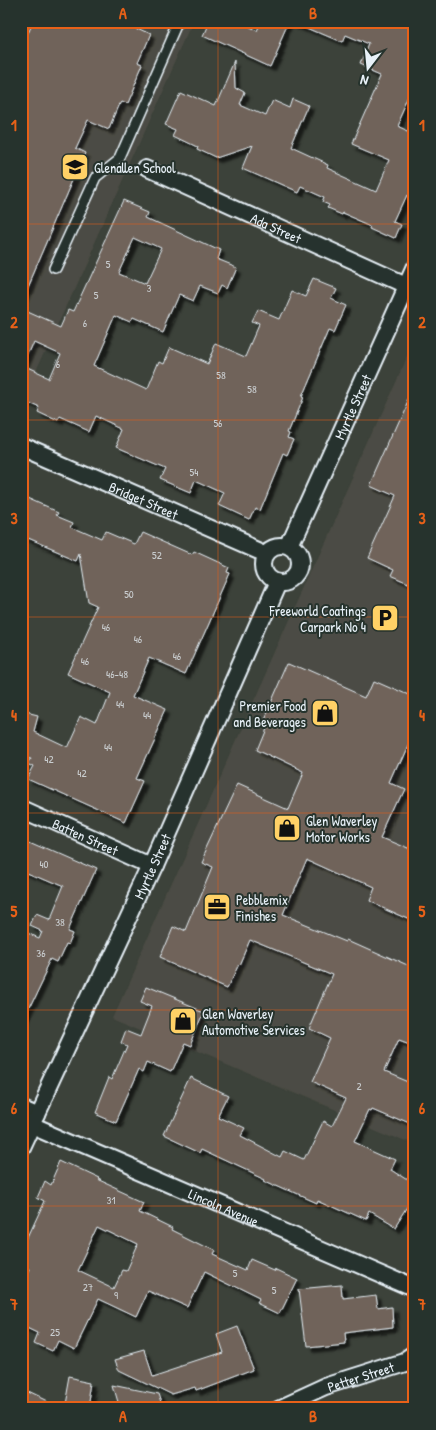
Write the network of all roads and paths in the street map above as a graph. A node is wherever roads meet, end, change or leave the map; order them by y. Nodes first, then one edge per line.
1 (180, 21) edge
2 (147, 169) dead end
3 (415, 266) edge
4 (53, 270) dead end
5 (406, 286) junction
6 (21, 446) edge
7 (288, 547) junction
8 (266, 554) junction
9 (276, 582) junction
10 (21, 807) edge
11 (152, 866) junction
12 (21, 1106) edge
13 (35, 1118) junction
14 (21, 1146) edge
15 (413, 1284) edge
16 (415, 1355) edge
17 (278, 1409) edge

1 - 4 lane
2 - 5 street, Ada Street
3 - 5 street, Myrtle Street
5 - 7 street, Myrtle Street
6 - 8 street, Bridget Street
7 - 8 street
7 - 9 street
8 - 9 street
9 - 11 street, Myrtle Street
10 - 11 street, Batten Street
11 - 13 street, Myrtle Street
12 - 13 street, Lincoln Avenue
13 - 14 street, Myrtle Street
13 - 15 street, Lincoln Avenue
16 - 17 street, Petter Street

